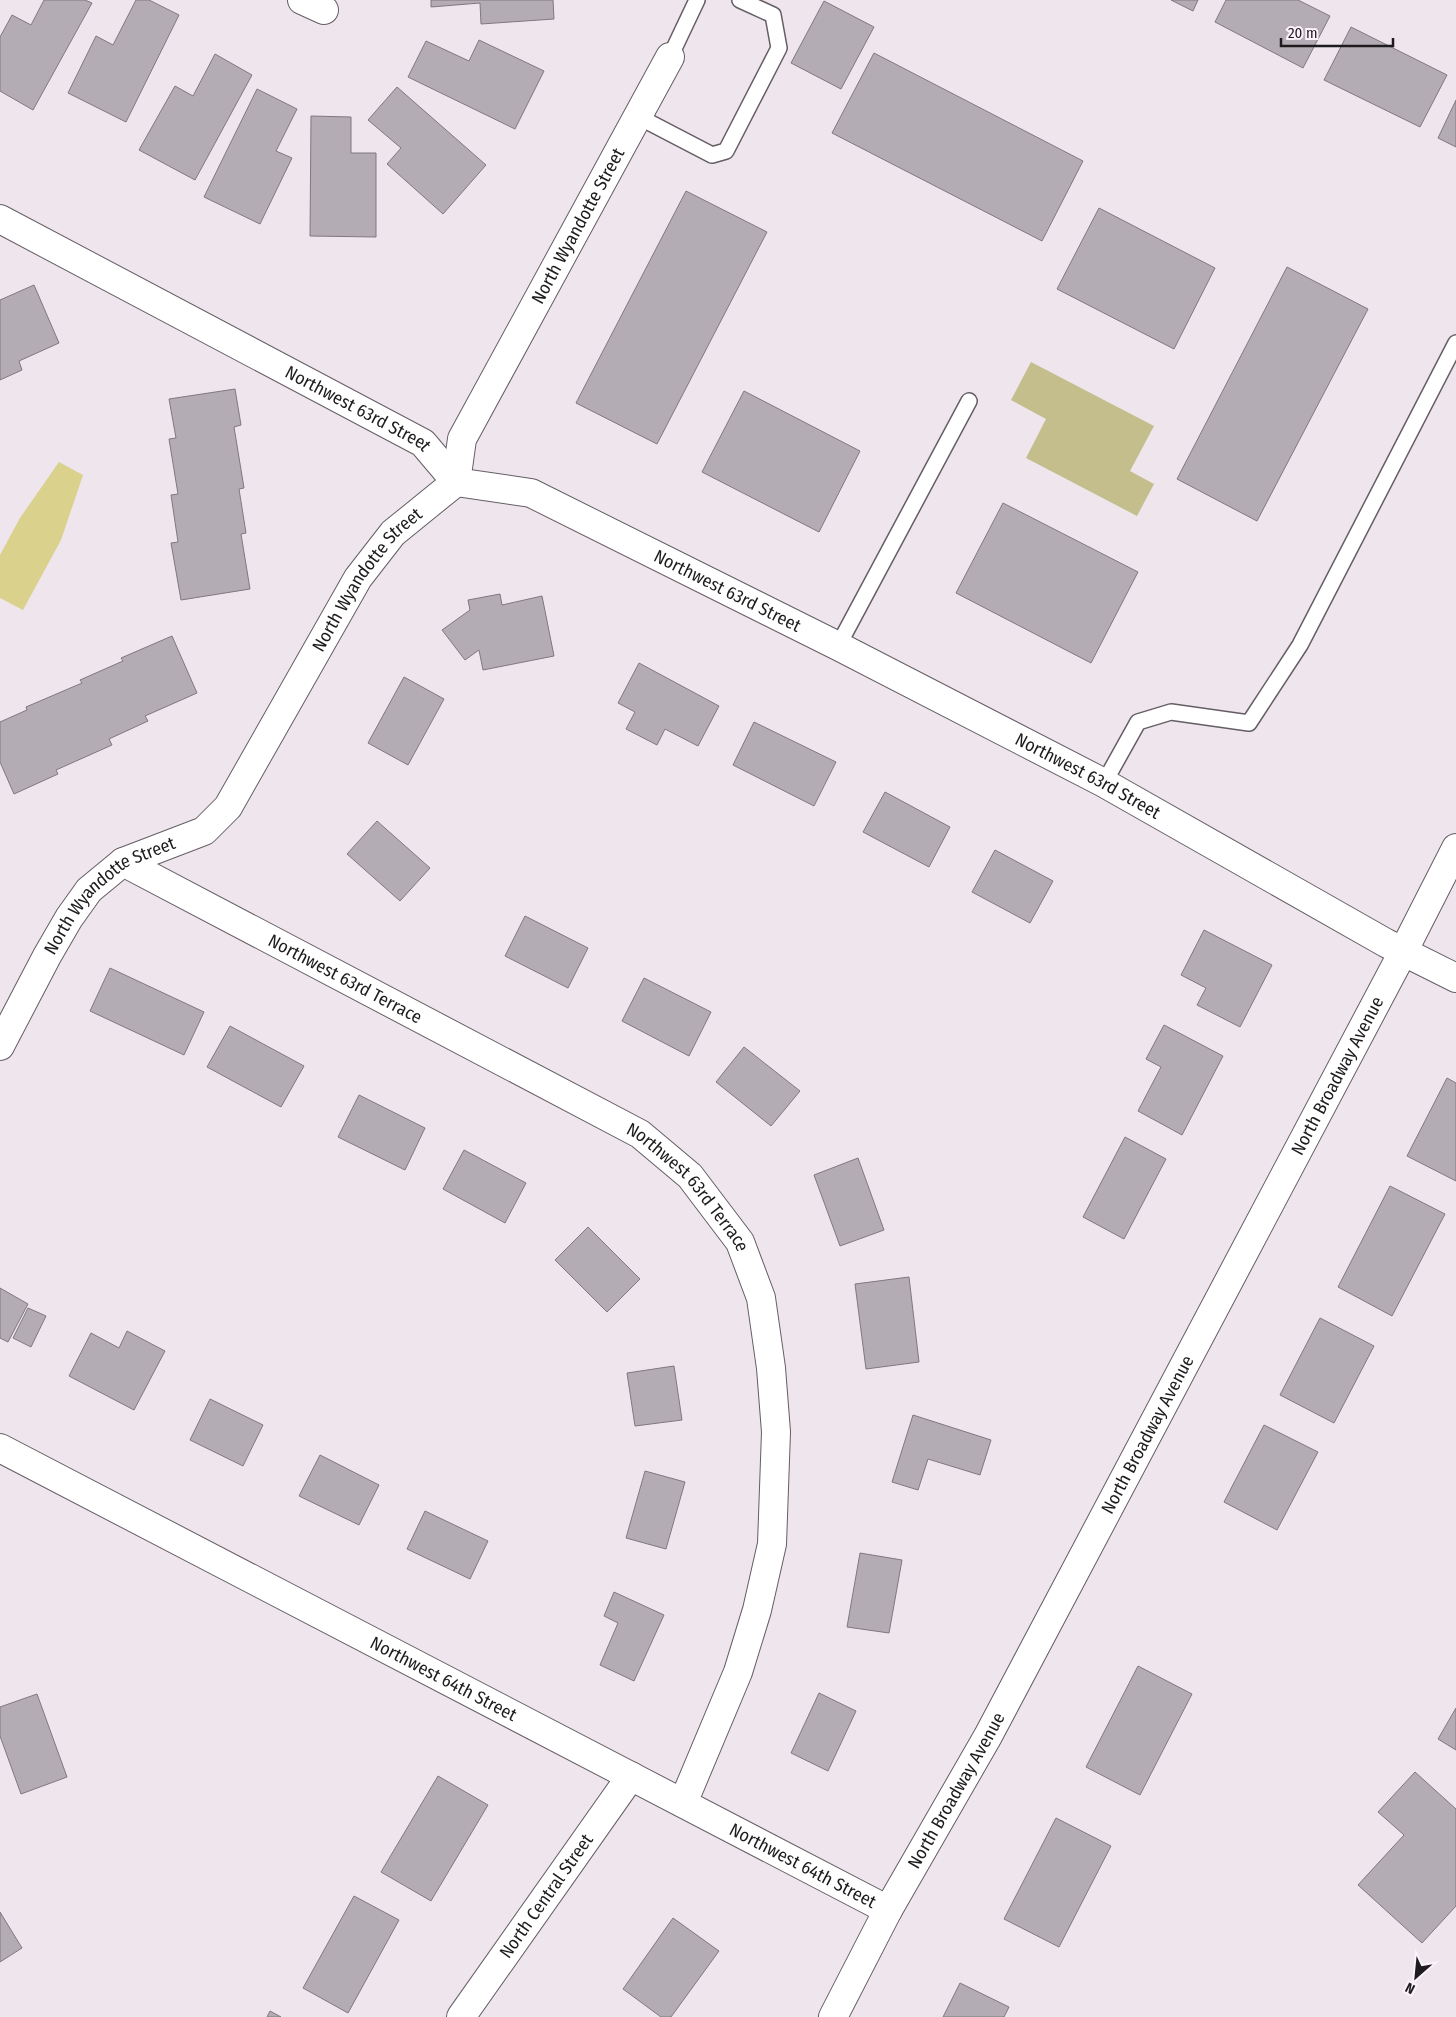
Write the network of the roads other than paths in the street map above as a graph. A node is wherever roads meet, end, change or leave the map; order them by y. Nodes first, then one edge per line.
1 (697, 0) edge
2 (740, 0) edge
3 (670, 57) joint
4 (637, 116) junction
5 (0, 219) edge
6 (1456, 343) edge
7 (969, 401) dead end
8 (456, 482) junction
9 (838, 646) junction
10 (1104, 782) junction
11 (1456, 848) edge
12 (123, 862) junction
13 (1403, 952) junction
14 (1456, 978) edge
15 (0, 1046) edge
16 (0, 1448) edge
17 (631, 1776) junction
18 (683, 1803) junction
19 (888, 1910) junction
20 (461, 2017) edge
21 (833, 2017) edge

1 - 3 lane
2 - 4 lane
3 - 4 street, North Wyandotte Street
4 - 8 street, North Wyandotte Street
5 - 8 street, Northwest 63rd Street
6 - 10 lane
7 - 9 lane
8 - 9 street, Northwest 63rd Street
8 - 12 street, North Wyandotte Street
9 - 10 street, Northwest 63rd Street
10 - 13 street, Northwest 63rd Street
11 - 13 street, North Broadway Avenue
12 - 15 street, North Wyandotte Street
12 - 18 street, Northwest 63rd Terrace
13 - 14 street, Northwest 63rd Street
13 - 19 street, North Broadway Avenue
16 - 17 street, Northwest 64th Street
17 - 18 street, Northwest 64th Street
17 - 20 street, North Central Street
18 - 19 street, Northwest 64th Street
19 - 21 street, North Broadway Avenue

